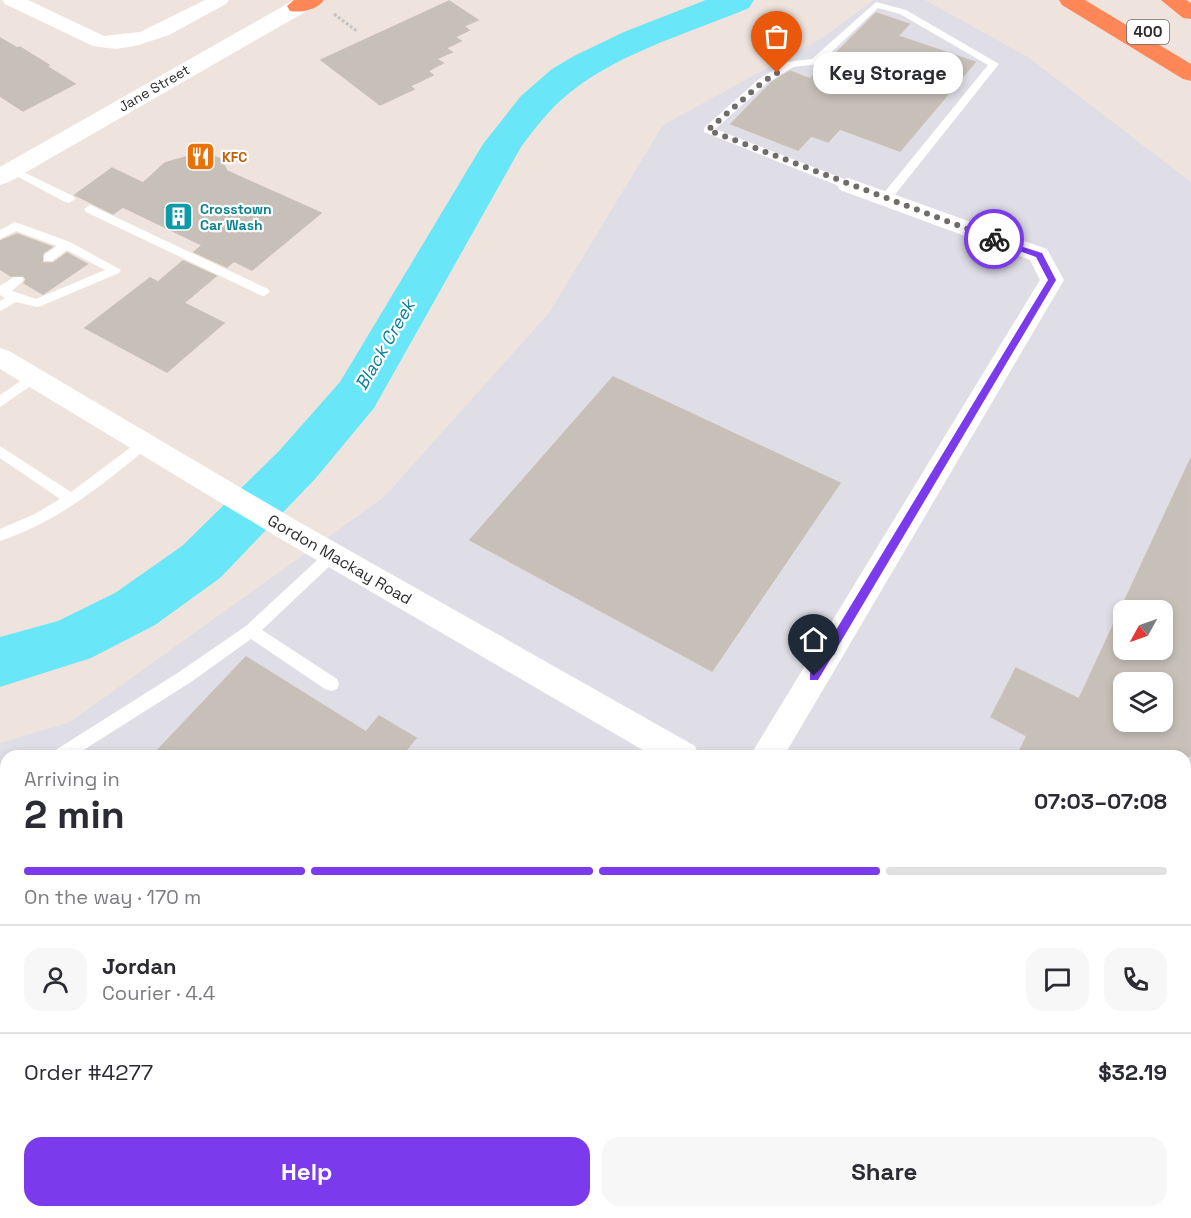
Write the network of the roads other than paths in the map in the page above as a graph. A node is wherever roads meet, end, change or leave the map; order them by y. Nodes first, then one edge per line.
1 (12, 0) edge
2 (219, 0) edge
3 (1070, 0) edge
4 (1104, 0) edge
5 (1172, 0) edge
6 (307, 2) edge
7 (1191, 13) edge
8 (1191, 63) edge
9 (1191, 74) edge
10 (6, 173) edge
11 (848, 185) joint
12 (69, 199) dead end
13 (885, 199) junction
14 (90, 209) dead end
15 (0, 219) edge
16 (15, 226) junction
17 (0, 236) edge
18 (45, 238) junction
19 (66, 245) junction
20 (31, 249) dead end
21 (48, 258) dead end
22 (18, 280) dead end
23 (264, 292) dead end
24 (5, 293) edge
25 (0, 307) edge
26 (0, 357) edge
27 (34, 377) junction
28 (0, 402) edge
29 (143, 443) junction
30 (0, 451) edge
31 (72, 500) junction
32 (0, 535) edge
33 (332, 555) junction
34 (251, 631) junction
35 (331, 684) dead end
36 (69, 750) edge
37 (673, 750) edge
38 (770, 750) edge

1 - 2 street
3 - 9 highway
4 - 8 highway, 400
5 - 7 highway, 400
6 - 10 main road, Jane Street
10 - 12 lane
11 - 13 street
11 - 13 lane
13 - 38 street
14 - 23 lane
15 - 16 lane
16 - 17 lane
16 - 18 lane
18 - 19 lane
18 - 20 lane
19 - 21 lane
19 - 24 lane
22 - 24 lane
24 - 25 lane
26 - 27 street, Gordon Mackay Road
27 - 28 lane
27 - 29 street, Gordon Mackay Road
29 - 31 lane
29 - 33 street, Gordon Mackay Road
30 - 31 lane
31 - 32 lane
33 - 34 lane
33 - 37 street, Gordon Mackay Road
34 - 35 lane
34 - 36 lane

